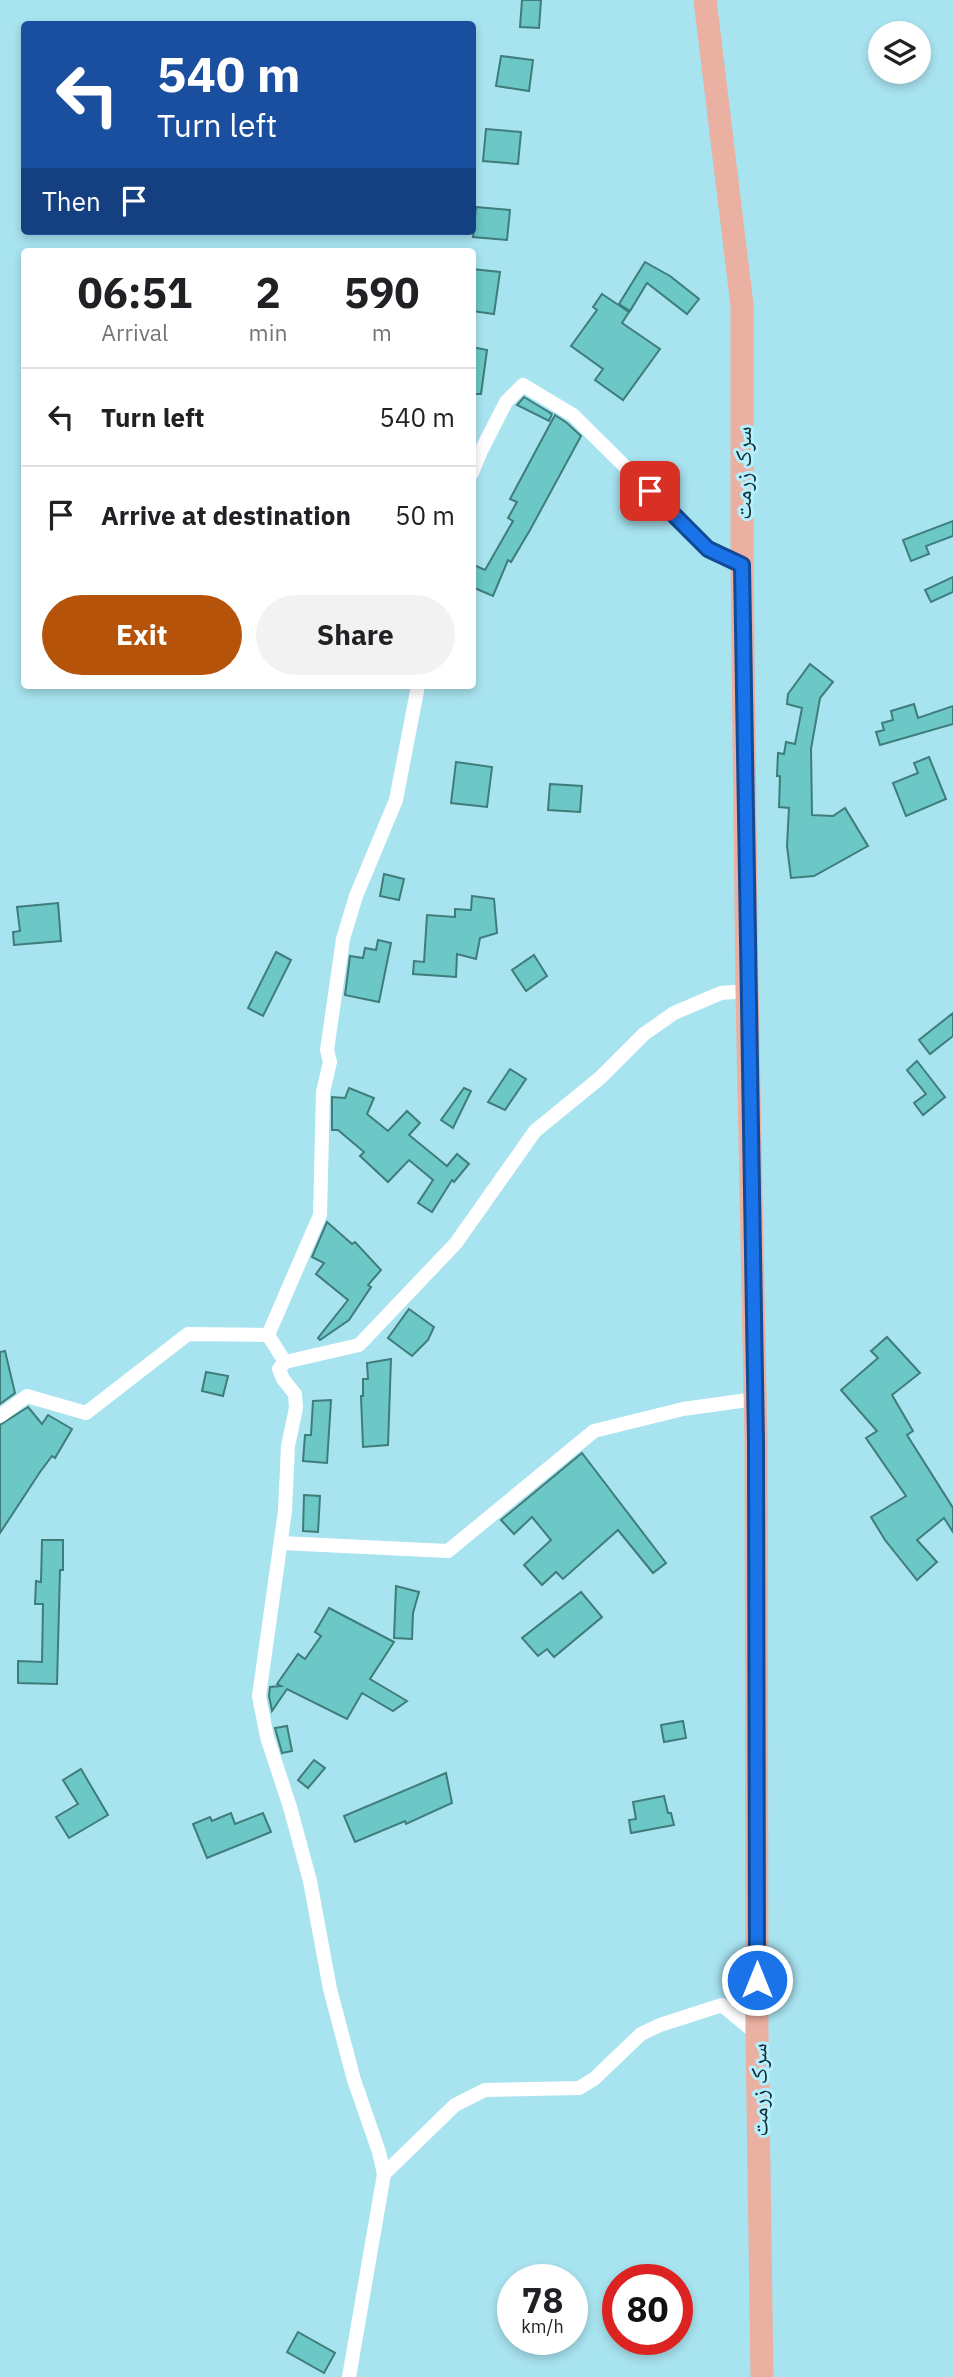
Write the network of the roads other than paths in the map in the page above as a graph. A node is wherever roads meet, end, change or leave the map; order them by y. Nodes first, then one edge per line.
1 (705, 0) edge
2 (476, 463) edge
3 (742, 565) junction
4 (417, 689) edge
5 (747, 991) junction
6 (268, 1335) junction
7 (285, 1362) junction
8 (755, 1399) junction
9 (0, 1416) edge
10 (281, 1543) junction
11 (757, 2034) junction
12 (384, 2174) junction
13 (349, 2377) edge
14 (762, 2377) edge

1 - 3 highway, سرک زرمت
2 - 3 street
3 - 5 highway, سرک زرمت
4 - 6 street
5 - 7 street
5 - 8 highway, سرک زرمت
6 - 7 street
6 - 9 street
7 - 10 street
8 - 10 street
8 - 11 highway, سرک زرمت
10 - 12 street
11 - 12 street
11 - 14 highway, سرک زرمت
12 - 13 street

